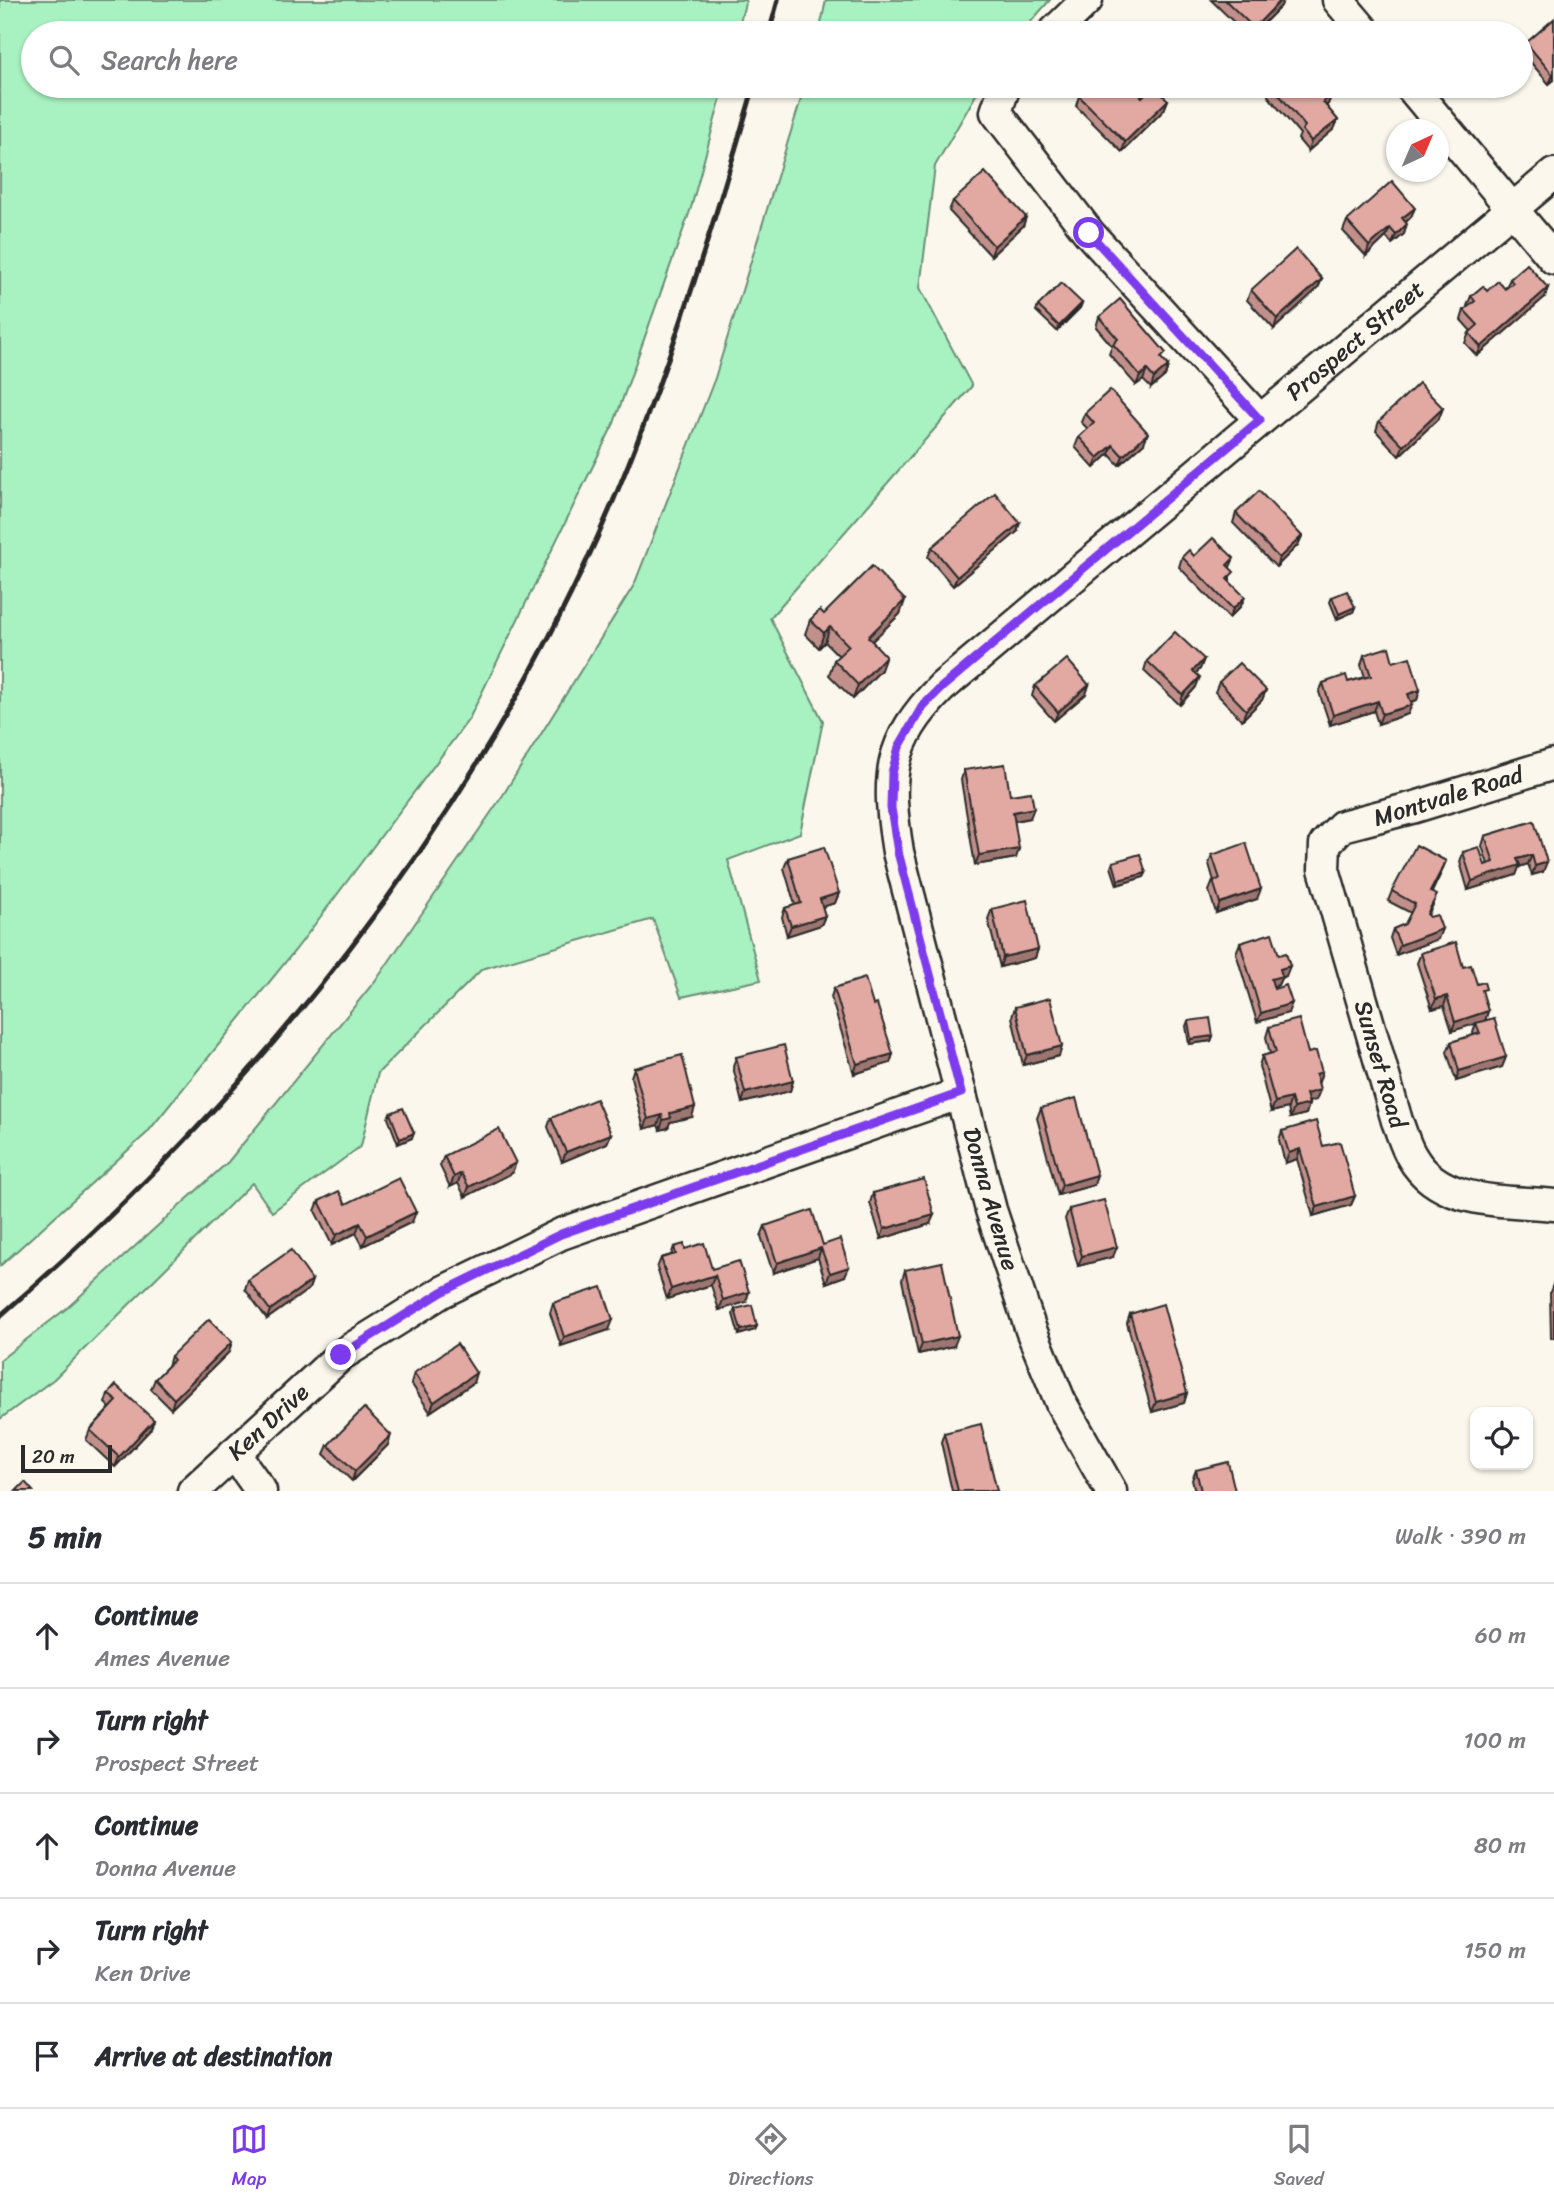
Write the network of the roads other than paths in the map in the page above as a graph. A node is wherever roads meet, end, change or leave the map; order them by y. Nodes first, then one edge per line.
1 (1087, 0) edge
2 (1338, 0) edge
3 (1065, 21) edge
4 (1356, 21) edge
5 (1420, 98) edge
6 (1001, 99) edge
7 (1554, 174) edge
8 (1514, 209) junction
9 (1554, 259) edge
10 (1260, 420) junction
11 (906, 730) joint
12 (1554, 764) edge
13 (1342, 826) joint
14 (961, 1093) junction
15 (1554, 1205) edge
16 (234, 1452) junction
17 (192, 1491) edge
18 (261, 1491) edge
19 (1111, 1491) edge

1 - 3 street
2 - 4 street
5 - 8 street
6 - 10 street
7 - 8 street, Prospect Street
8 - 9 street
8 - 10 street, Prospect Street
10 - 11 street, Prospect Street
11 - 14 street, Donna Avenue
12 - 13 street, Montvale Road
13 - 15 street, Sunset Road
14 - 16 street, Ken Drive
14 - 19 street, Donna Avenue
16 - 17 street, Ken Drive
16 - 18 street

